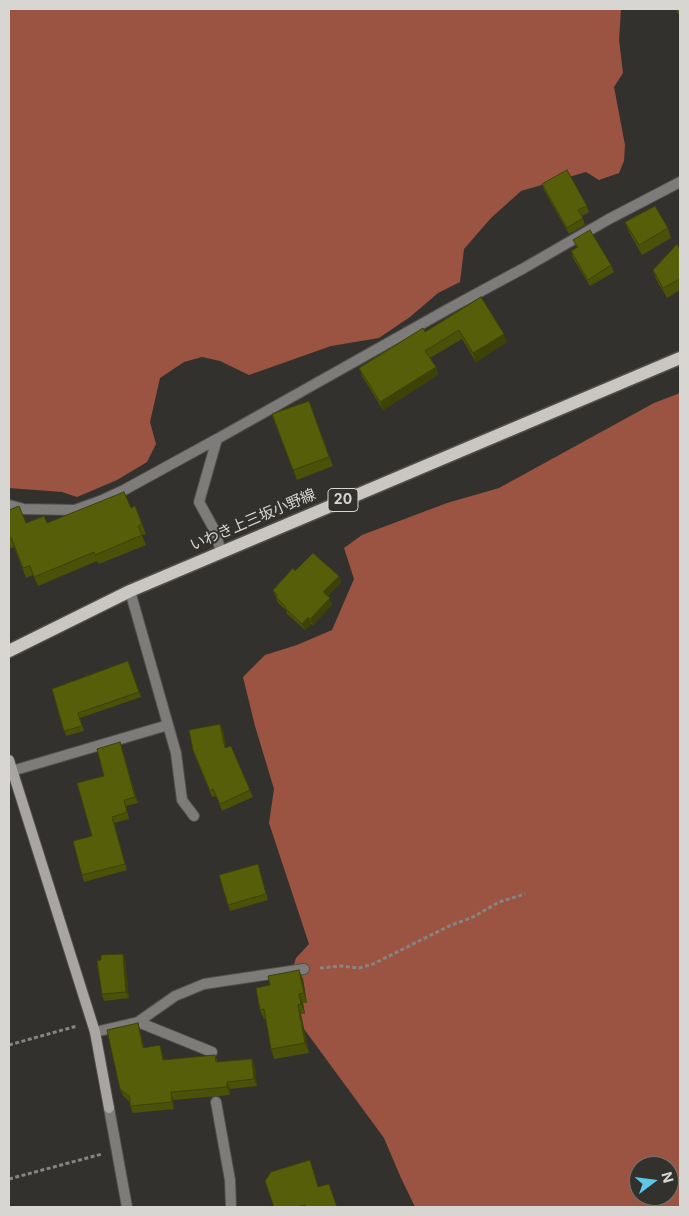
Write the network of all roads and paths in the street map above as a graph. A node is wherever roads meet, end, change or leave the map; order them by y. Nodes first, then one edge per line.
1 (680, 182) edge
2 (680, 358) edge
3 (217, 439) junction
4 (9, 505) edge
5 (221, 552) junction
6 (130, 591) junction
7 (9, 651) edge
8 (168, 726) junction
9 (9, 760) edge
10 (12, 771) junction
11 (194, 816) dead end
12 (525, 894) dead end
13 (304, 970) joint
14 (138, 1022) junction
15 (94, 1026) junction
16 (9, 1045) edge
17 (212, 1052) dead end
18 (216, 1102) edge
19 (117, 1150) junction
20 (9, 1179) edge
21 (127, 1207) edge
22 (231, 1207) edge

1 - 3 street
2 - 5 main road, いわき上三坂小野線 / 20
3 - 4 street
3 - 5 street
5 - 6 main road, いわき上三坂小野線 / 20
6 - 7 main road, いわき上三坂小野線 / 20
6 - 8 street
8 - 10 street
8 - 11 street
9 - 10 street
10 - 15 street
12 - 13 path
13 - 14 street
14 - 15 street
14 - 17 street
15 - 16 path
15 - 19 street
18 - 22 street
19 - 20 path
19 - 21 street

